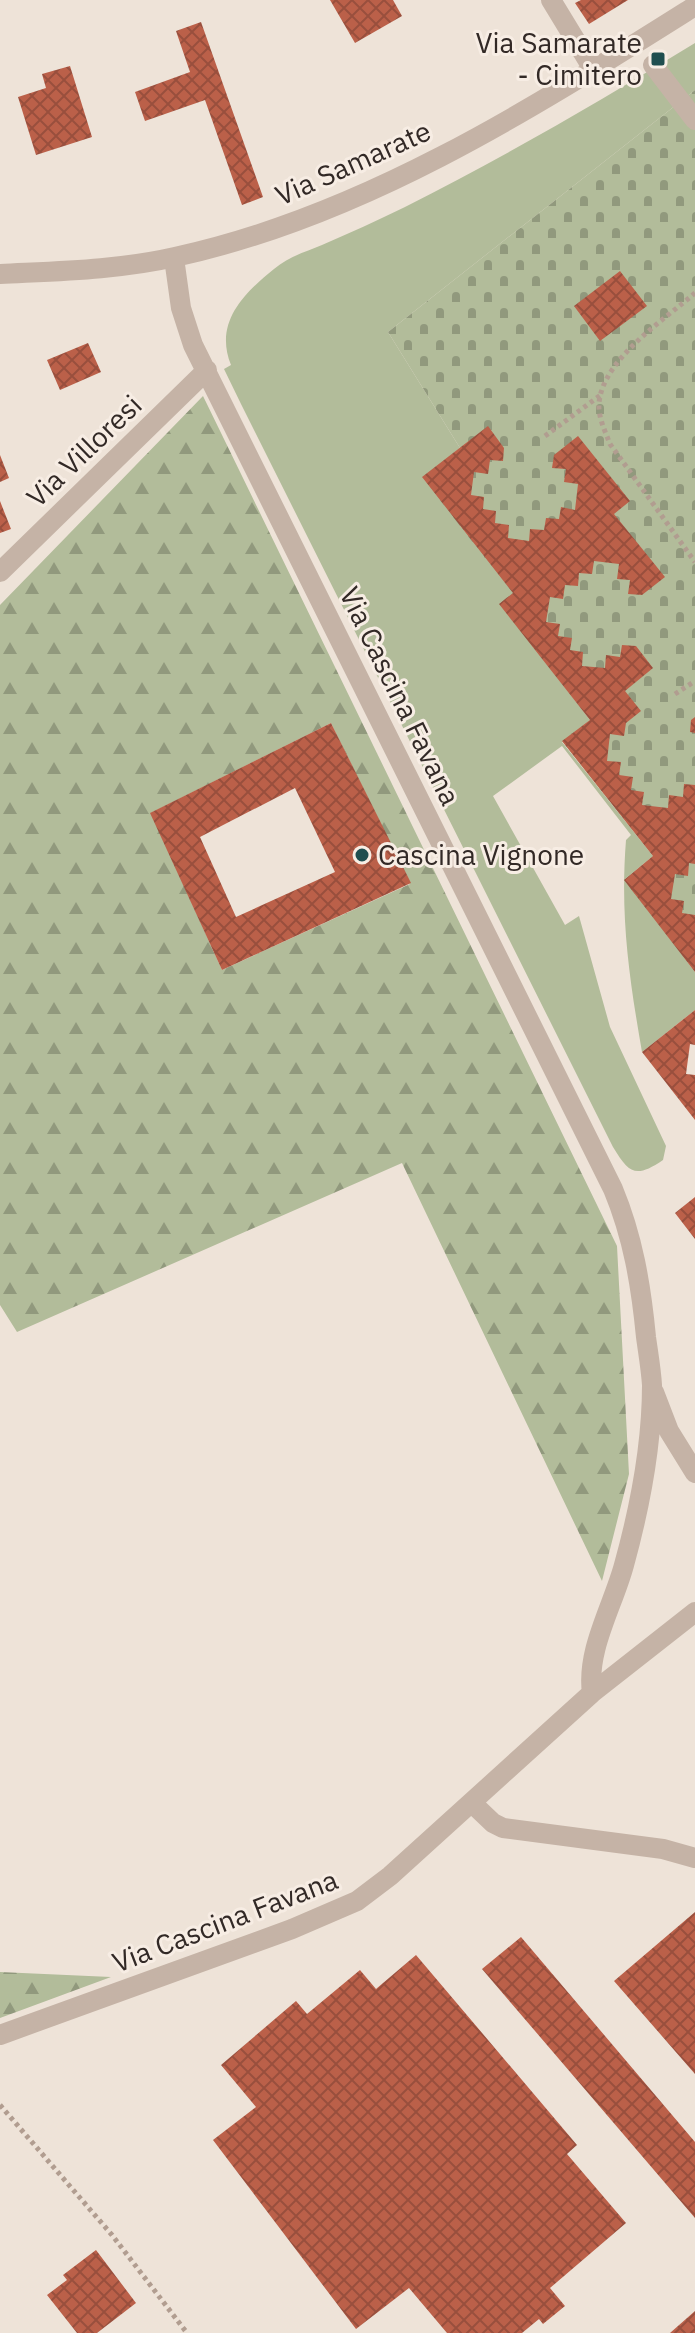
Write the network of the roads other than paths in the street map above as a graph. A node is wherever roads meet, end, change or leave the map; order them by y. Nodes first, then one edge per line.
1 (551, 0) edge
2 (695, 6) edge
3 (653, 65) dead end
4 (593, 69) junction
5 (695, 120) edge
6 (174, 258) junction
7 (0, 274) edge
8 (207, 370) junction
9 (0, 572) edge
10 (652, 1385) junction
11 (694, 1469) edge
12 (695, 1612) edge
13 (592, 1693) junction
14 (472, 1803) junction
15 (695, 1858) edge
16 (0, 2035) edge

1 - 4 street
2 - 4 street, Via Samarate
3 - 5 street
4 - 6 street, Via Samarate
6 - 7 street, Via Samarate
6 - 8 street, Via Cascina Favana
8 - 9 street, Via Villoresi
8 - 10 street, Via Cascina Favana
10 - 11 street, Via Cascina Favana
10 - 13 street, Via Cascina Favana
12 - 13 street, Via Cascina Favana
13 - 14 street, Via Cascina Favana
14 - 15 street
14 - 16 street, Via Cascina Favana

